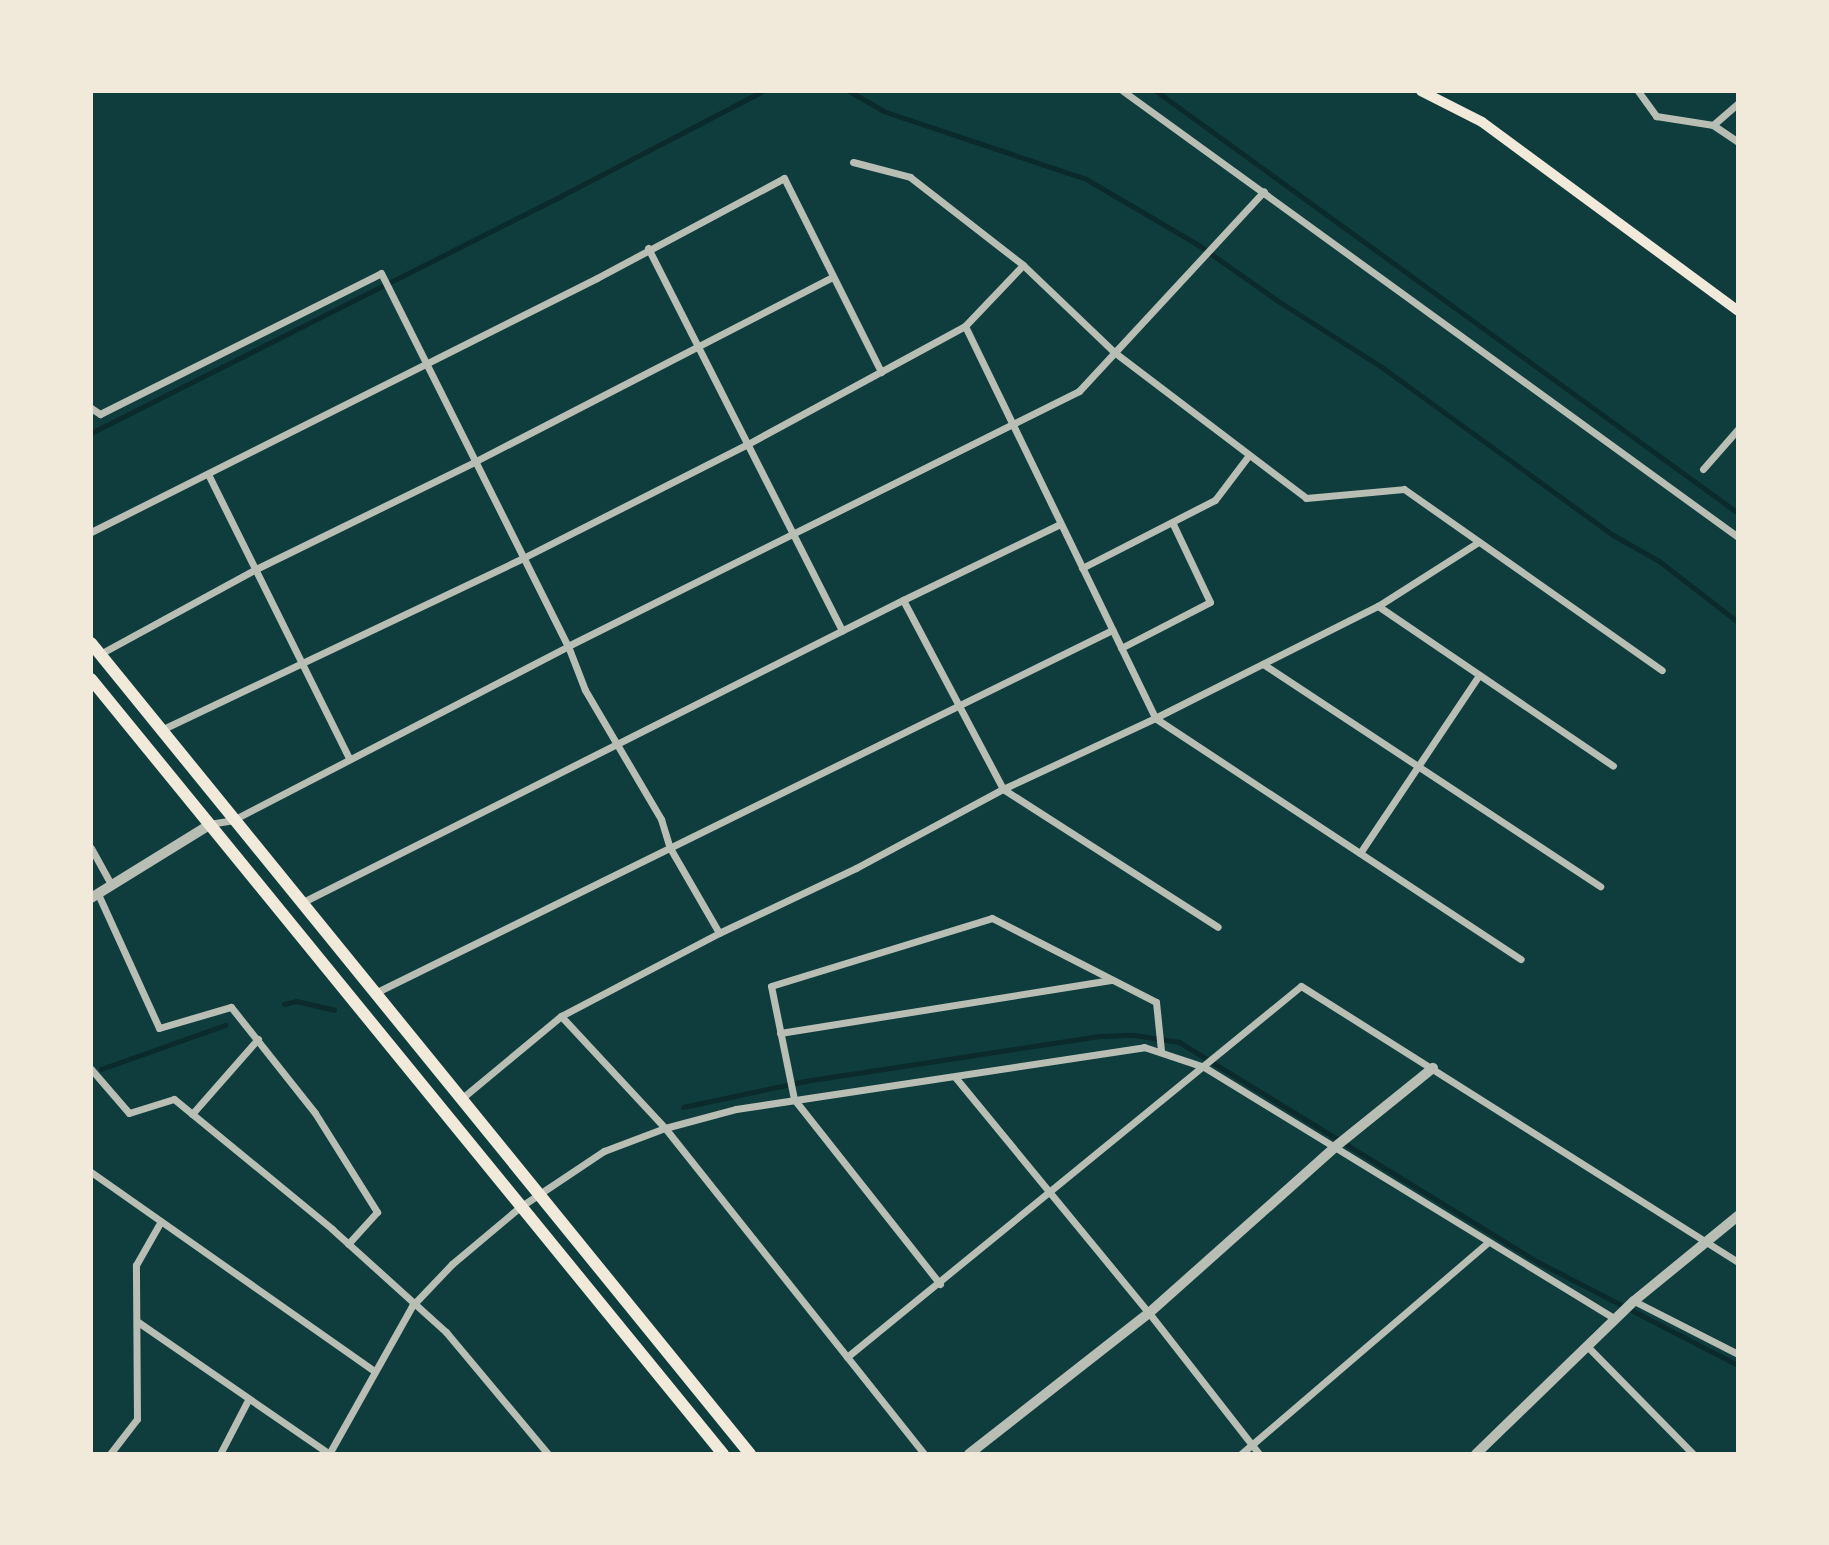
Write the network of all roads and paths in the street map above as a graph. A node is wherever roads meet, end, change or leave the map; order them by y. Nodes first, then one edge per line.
1 (1123, 91) edge
2 (1421, 91) edge
3 (1638, 91) edge
4 (1738, 103) edge
5 (1713, 125) junction
6 (1738, 142) edge
7 (853, 162) dead end
8 (1264, 191) junction
9 (648, 248) junction
10 (1023, 265) junction
11 (831, 278) junction
12 (1738, 311) edge
13 (965, 326) junction
14 (695, 346) junction
15 (1114, 352) junction
16 (424, 363) junction
17 (881, 372) junction
18 (91, 408) edge
19 (1012, 423) junction
20 (1738, 429) edge
21 (746, 445) junction
22 (1249, 455) junction
23 (474, 462) junction
24 (1703, 469) dead end
25 (208, 474) junction
26 (1060, 524) junction
27 (1172, 524) junction
28 (91, 532) edge
29 (791, 535) junction
30 (1738, 537) edge
31 (1477, 542) junction
32 (523, 558) junction
33 (1082, 568) junction
34 (256, 569) junction
35 (903, 600) junction
36 (1378, 606) junction
37 (1112, 630) junction
38 (842, 631) junction
39 (91, 643) edge
40 (568, 646) junction
41 (1121, 648) junction
42 (100, 654) junction
43 (302, 662) junction
44 (1264, 664) junction
45 (1662, 670) dead end
46 (1479, 675) junction
47 (91, 679) edge
48 (960, 703) junction
49 (1155, 718) junction
50 (161, 730) junction
51 (617, 744) junction
52 (349, 758) junction
53 (1418, 766) junction
54 (1613, 766) dead end
55 (1003, 789) junction
56 (233, 820) junction
57 (208, 825) junction
58 (91, 848) edge
59 (670, 848) junction
60 (1360, 853) junction
61 (112, 886) junction
62 (1600, 887) dead end
63 (94, 896) edge
64 (301, 903) junction
65 (1218, 927) dead end
66 (719, 933) junction
67 (1521, 959) dead end
68 (1112, 979) junction
69 (374, 994) junction
70 (561, 1016) junction
71 (780, 1033) junction
72 (258, 1039) junction
73 (1161, 1050) junction
74 (1204, 1067) junction
75 (1433, 1068) junction
76 (91, 1069) edge
77 (955, 1077) junction
78 (794, 1099) junction
79 (460, 1100) junction
80 (192, 1114) junction
81 (665, 1128) junction
82 (1335, 1147) junction
83 (91, 1171) edge
84 (537, 1194) junction
85 (1048, 1194) junction
86 (520, 1207) junction
87 (1738, 1216) edge
88 (160, 1223) junction
89 (1706, 1242) junction
90 (1487, 1243) junction
91 (348, 1244) junction
92 (1738, 1262) edge
93 (940, 1284) junction
94 (1634, 1301) junction
95 (415, 1304) junction
96 (1149, 1313) junction
97 (1615, 1319) junction
98 (138, 1322) junction
99 (1587, 1346) junction
100 (1738, 1354) edge
101 (847, 1357) junction
102 (374, 1371) junction
103 (248, 1400) junction
104 (1253, 1447) junction
105 (720, 1453) edge
106 (110, 1454) edge
107 (219, 1454) edge
108 (329, 1454) edge
109 (548, 1454) edge
110 (750, 1454) edge
111 (924, 1454) edge
112 (969, 1454) edge
113 (1241, 1454) edge
114 (1259, 1454) edge
115 (1476, 1454) edge
116 (1693, 1454) edge

1 - 8 street
2 - 12 main road
3 - 5 street
4 - 5 street
5 - 6 street
7 - 10 street
8 - 15 street
8 - 30 street
9 - 11 street
9 - 14 street
9 - 16 street
10 - 13 street
10 - 15 street
11 - 14 street
11 - 17 street
13 - 17 street
13 - 19 street
14 - 21 street
14 - 23 street
15 - 19 street
15 - 22 street
16 - 18 street
16 - 23 street
16 - 25 street
17 - 21 street
19 - 26 street
19 - 29 street
20 - 24 street
21 - 29 street
21 - 32 street
22 - 27 street
22 - 31 street
23 - 32 street
23 - 34 street
25 - 28 street
25 - 34 street
26 - 33 street
26 - 35 street
27 - 33 street
27 - 41 street
29 - 38 street
29 - 40 street
31 - 36 street
31 - 45 street
32 - 40 street
32 - 43 street
33 - 37 street
34 - 42 street
34 - 43 street
35 - 38 street
35 - 48 street
36 - 44 street
36 - 46 street
37 - 41 street
37 - 48 street
38 - 51 street
39 - 42 main road
40 - 51 street
40 - 52 street
41 - 49 street
42 - 50 main road
43 - 50 street
43 - 52 street
44 - 49 street
44 - 53 street
46 - 53 street
46 - 54 street
47 - 57 main road
48 - 55 street
48 - 59 street
49 - 55 street
49 - 60 street
50 - 56 main road
51 - 59 street
51 - 64 street
52 - 56 street
53 - 60 street
53 - 62 street
55 - 65 street
55 - 66 street
56 - 57 street
56 - 64 main road
57 - 61 street
57 - 86 main road
58 - 61 street
59 - 66 street
59 - 69 street
60 - 67 street
61 - 63 street
63 - 72 street
64 - 69 main road
66 - 70 street
68 - 71 street
68 - 71 street
68 - 73 street
69 - 79 main road
70 - 79 street
70 - 81 street
71 - 78 street
72 - 80 street
72 - 91 street
73 - 74 street
73 - 77 street
74 - 75 street
74 - 82 street
74 - 85 street
75 - 82 street
75 - 89 street
76 - 80 street
77 - 78 street
77 - 85 street
78 - 81 street
78 - 93 street
79 - 84 main road
80 - 91 street
81 - 84 street
81 - 101 street
82 - 90 street
82 - 96 street
83 - 88 street
84 - 86 street
84 - 110 main road
85 - 93 street
85 - 96 street
86 - 95 street
86 - 105 main road
87 - 89 street
88 - 98 street
88 - 102 street
89 - 92 street
89 - 94 street
90 - 97 street
90 - 104 street
91 - 95 street
93 - 101 street
94 - 97 street
94 - 100 street
95 - 102 street
95 - 109 street
96 - 104 street
96 - 112 street
97 - 99 street
98 - 103 street
98 - 106 street
99 - 115 street
99 - 116 street
101 - 111 street
102 - 108 street
103 - 107 street
103 - 108 street
104 - 113 street
104 - 114 street

